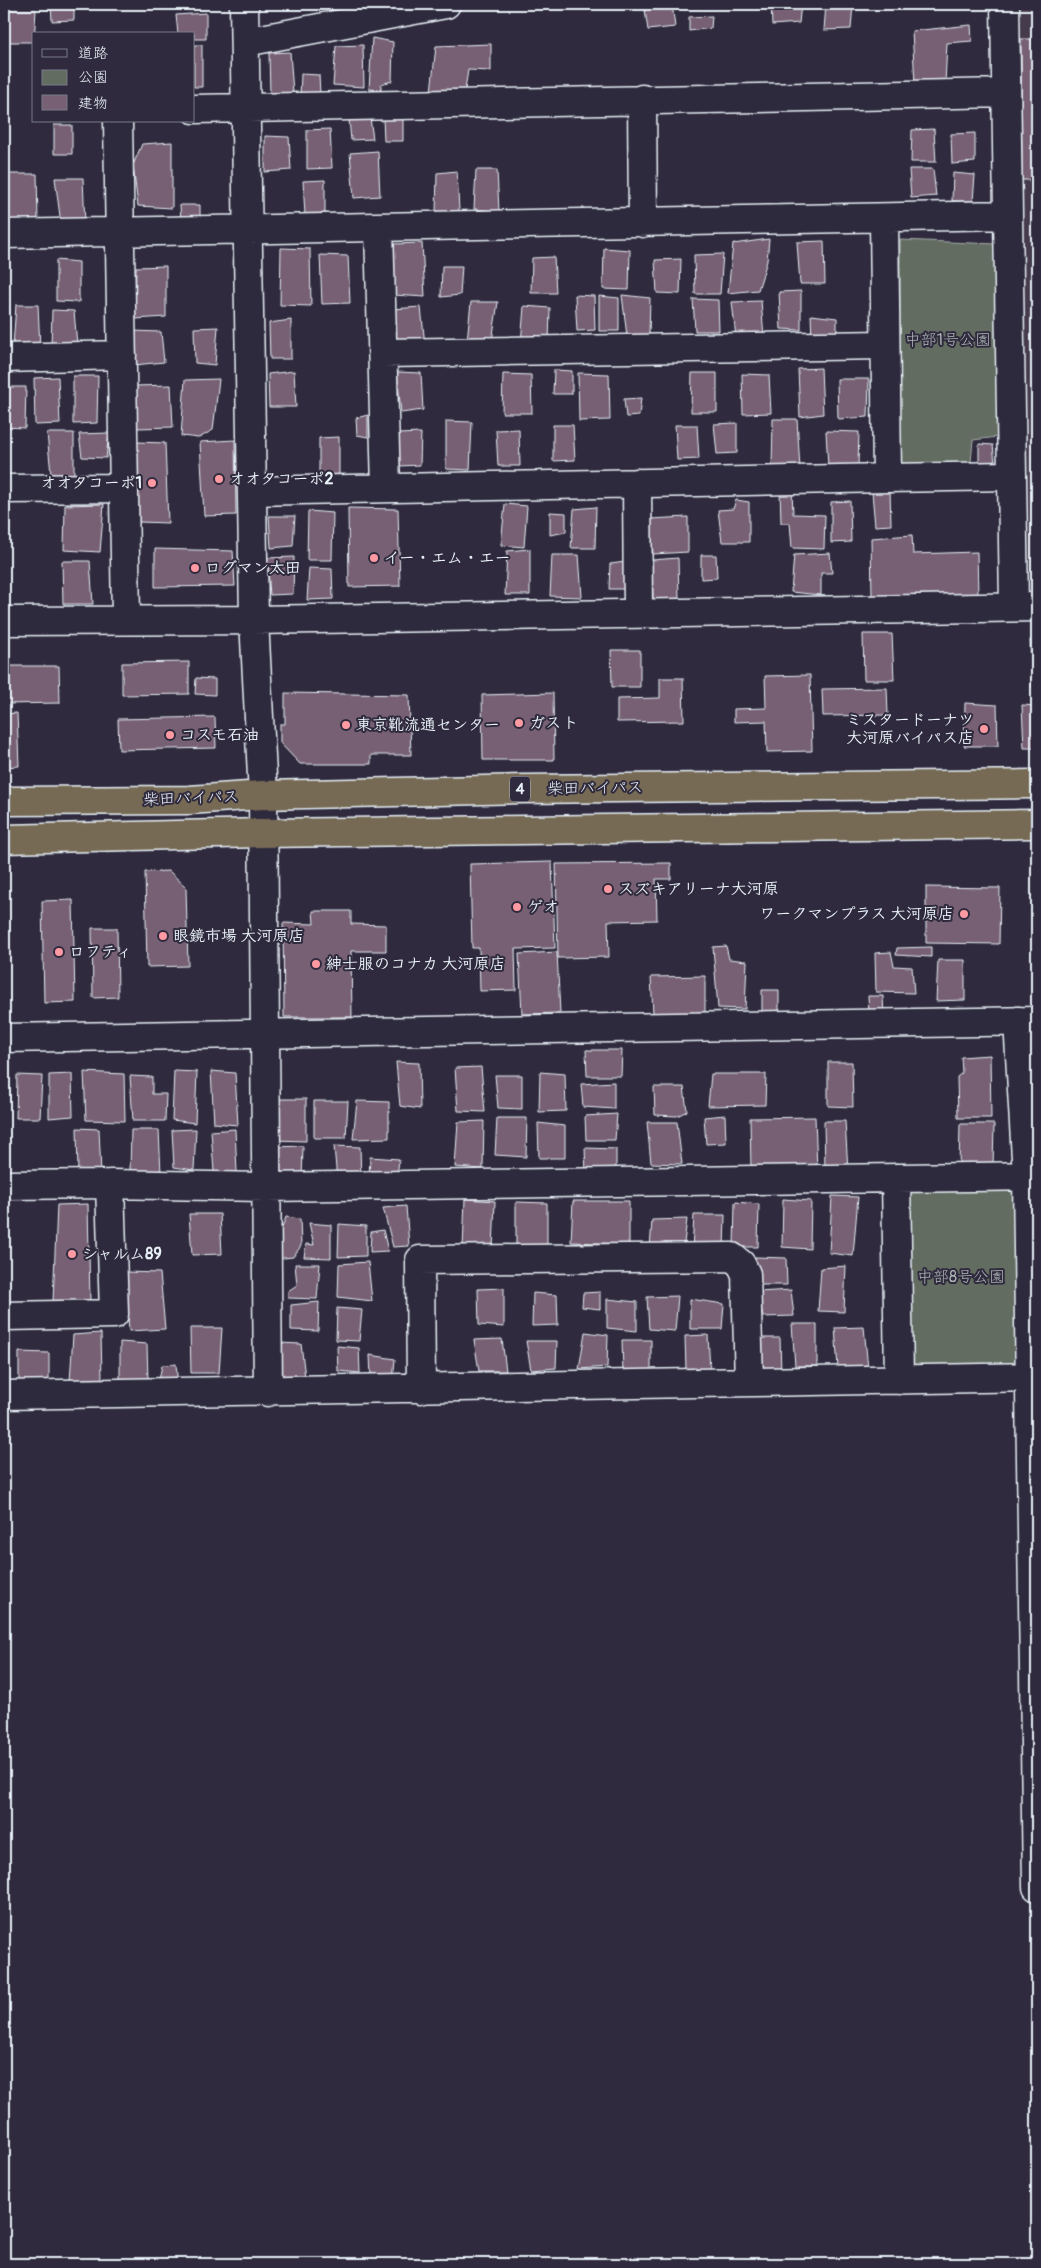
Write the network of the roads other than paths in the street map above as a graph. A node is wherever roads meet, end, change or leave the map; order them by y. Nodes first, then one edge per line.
1 (244, 4) edge
2 (446, 4) edge
3 (1005, 4) edge
4 (245, 42) junction
5 (1006, 93) junction
6 (642, 99) junction
7 (246, 107) junction
8 (195, 109) edge
9 (118, 122) edge
10 (1008, 215) junction
11 (884, 218) junction
12 (643, 223) junction
13 (379, 228) junction
14 (248, 231) junction
15 (120, 233) junction
16 (4, 234) edge
17 (886, 345) junction
18 (383, 353) junction
19 (122, 356) junction
20 (4, 358) edge
21 (1012, 476) junction
22 (887, 478) junction
23 (636, 483) junction
24 (124, 488) junction
25 (386, 488) junction
26 (4, 489) edge
27 (252, 491) junction
28 (1026, 607) edge
29 (638, 612) junction
30 (126, 619) junction
31 (254, 620) junction
32 (4, 621) edge
33 (1037, 784) edge
34 (263, 795) junction
35 (4, 801) edge
36 (1037, 824) edge
37 (263, 833) junction
38 (4, 839) edge
39 (1028, 1021) edge
40 (264, 1034) junction
41 (4, 1038) edge
42 (1032, 1176) edge
43 (896, 1178) junction
44 (110, 1184) junction
45 (4, 1185) edge
46 (267, 1187) junction
47 (4, 1316) edge
48 (1033, 1377) edge
49 (899, 1380) junction
50 (749, 1382) junction
51 (421, 1389) junction
52 (268, 1392) junction
53 (4, 1395) edge
54 (1037, 1887) edge

1 - 4 street
2 - 4 street
3 - 5 street
4 - 7 street
5 - 6 street
5 - 10 street
6 - 7 street
6 - 12 street
7 - 8 street
7 - 14 street
9 - 15 street
10 - 11 street
10 - 21 street
11 - 12 street
11 - 17 street
12 - 13 street
13 - 14 street
13 - 18 street
14 - 15 street
14 - 27 street
15 - 16 street
15 - 19 street
17 - 18 street
17 - 22 street
18 - 25 street
19 - 20 street
19 - 24 street
21 - 22 street
21 - 28 street
22 - 23 street
23 - 25 street
23 - 29 street
24 - 26 street
24 - 30 street
25 - 27 street
27 - 31 street
28 - 29 street
29 - 31 street
30 - 31 street
30 - 32 street
31 - 34 street
33 - 34 highway, 柴田バイパス / 4
34 - 35 highway, 柴田バイパス / 4
34 - 37 street
36 - 37 highway
37 - 38 highway
37 - 40 street
39 - 40 street
39 - 42 street
40 - 41 street
40 - 46 street
42 - 43 street
42 - 48 street
43 - 46 street
43 - 49 street
44 - 45 street
44 - 46 street
44 - 47 street
46 - 52 street
48 - 49 street
48 - 54 street
49 - 50 street
50 - 51 street
50 - 51 street
51 - 52 street
52 - 53 street

